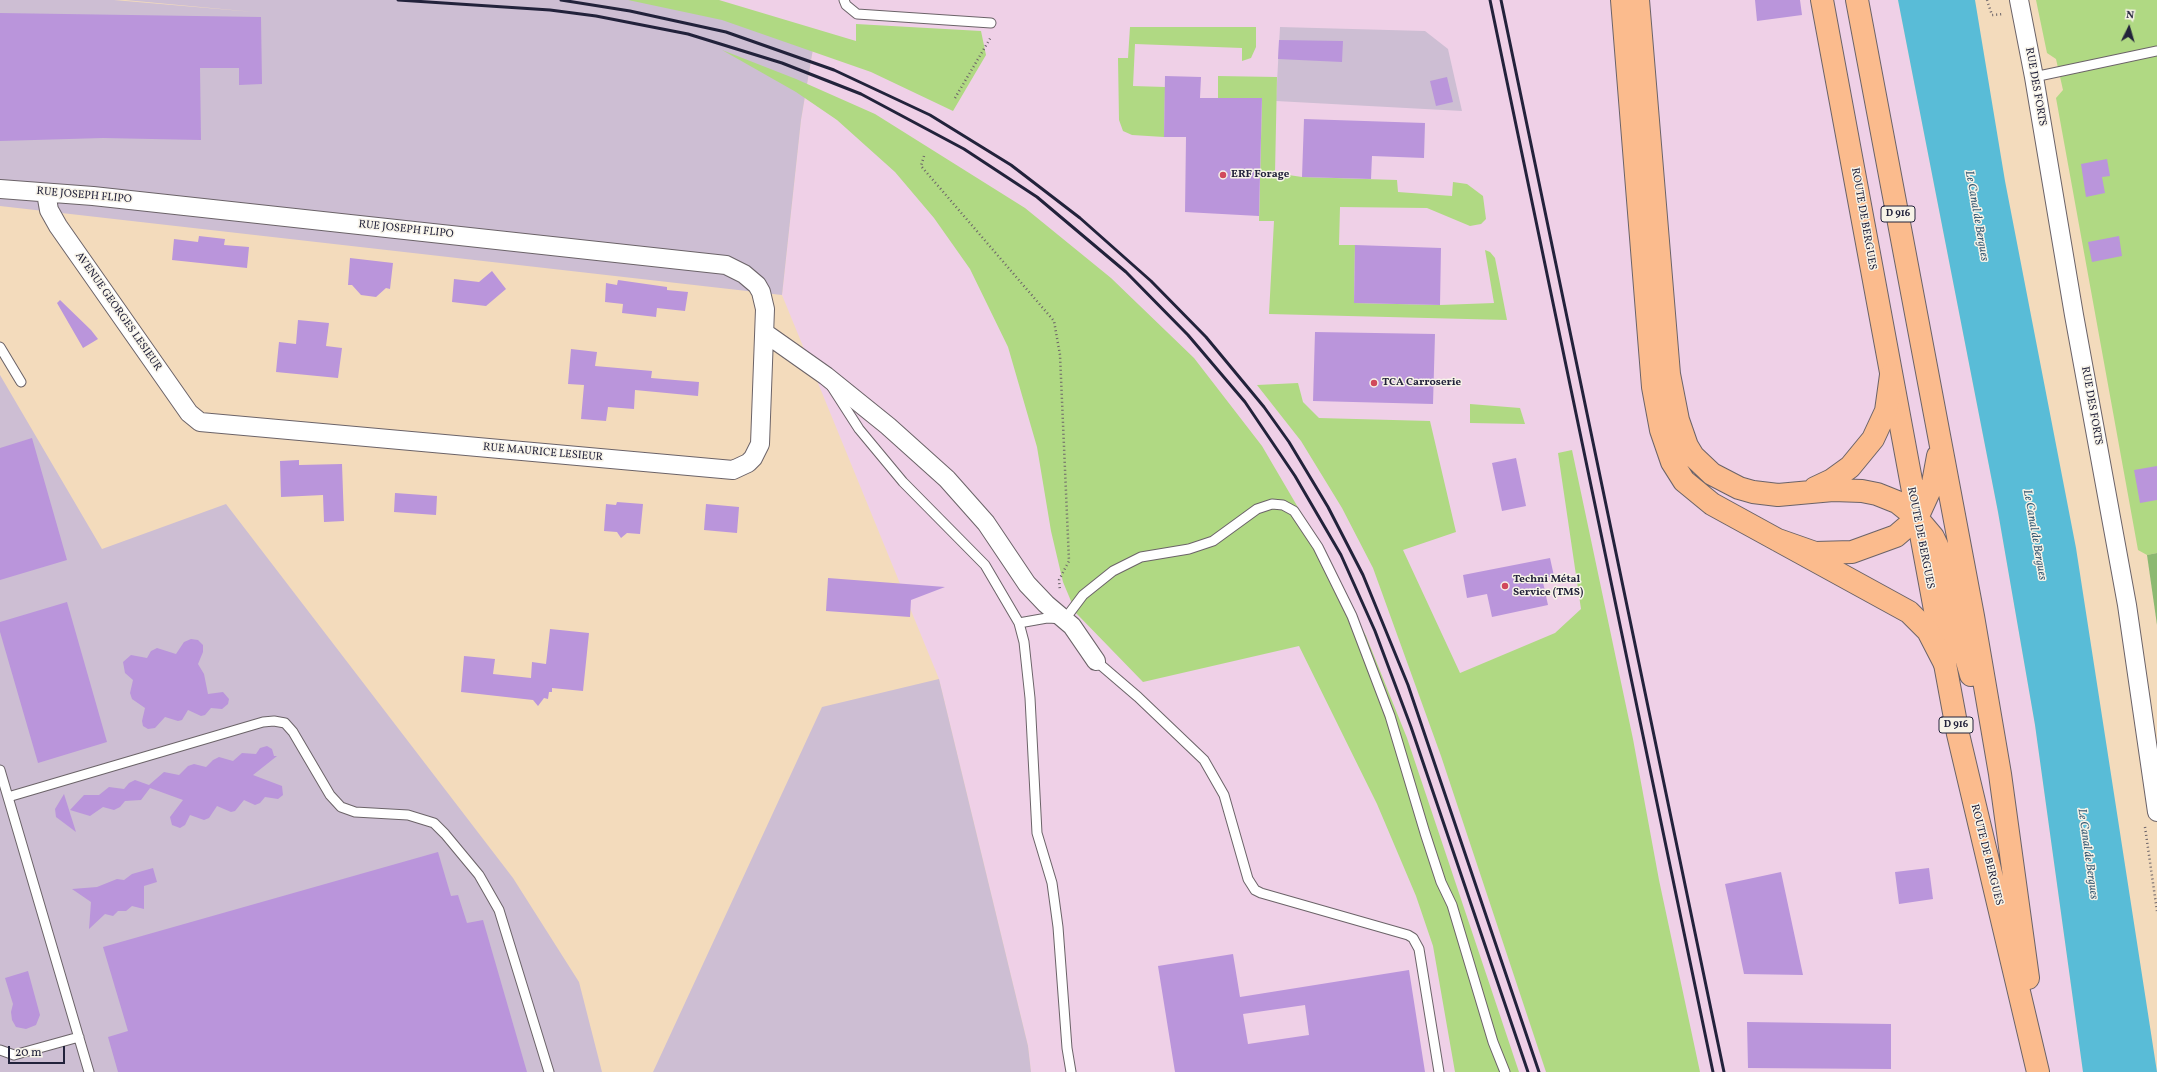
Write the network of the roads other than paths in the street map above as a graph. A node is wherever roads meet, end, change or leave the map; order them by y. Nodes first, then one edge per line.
1 (844, 0) edge
2 (1622, 0) edge
3 (1638, 0) edge
4 (1822, 0) edge
5 (1857, 0) edge
6 (2013, 7) edge
7 (991, 22) dead end
8 (2157, 51) edge
9 (2034, 77) junction
10 (0, 190) edge
11 (46, 193) junction
12 (765, 333) junction
13 (0, 347) edge
14 (1890, 375) junction
15 (826, 376) junction
16 (21, 382) dead end
17 (203, 422) joint
18 (1938, 428) junction
19 (1794, 494) junction
20 (1916, 518) junction
21 (1778, 540) junction
22 (1063, 617) junction
23 (1019, 623) junction
24 (1096, 661) joint
25 (1944, 662) junction
26 (0, 770) edge
27 (2000, 774) junction
28 (8, 797) junction
29 (2157, 812) edge
30 (79, 1037) junction
31 (0, 1050) edge
32 (89, 1072) edge
33 (549, 1072) edge
34 (1071, 1072) edge
35 (1440, 1072) edge
36 (1504, 1072) edge
37 (2039, 1072) edge

1 - 7 lane
2 - 21 main road
3 - 19 main road
4 - 14 main road, ROUTE DE BERGUES / D 916
5 - 18 main road, ROUTE DE BERGUES / D 916
6 - 9 street, RUE DES FORTS
8 - 9 lane
9 - 29 street, RUE DES FORTS
10 - 11 street, RUE JOSEPH FLIPO
11 - 12 street, RUE JOSEPH FLIPO
11 - 17 street, AVENUE GEORGES LESIEUR
12 - 15 street
12 - 17 street, RUE MAURICE LESIEUR
13 - 16 lane
14 - 19 main road
14 - 20 main road, ROUTE DE BERGUES / D 916
15 - 22 street
15 - 23 lane
18 - 20 main road
18 - 27 main road, ROUTE DE BERGUES / D 916
19 - 20 main road
20 - 21 main road
20 - 25 main road, ROUTE DE BERGUES / D 916
20 - 27 main road
21 - 25 main road
22 - 23 lane
22 - 24 street
22 - 36 lane
23 - 34 lane
24 - 35 lane
25 - 37 main road, ROUTE DE BERGUES / D 916
26 - 28 lane
27 - 37 main road, ROUTE DE BERGUES / D 916
28 - 30 lane
28 - 33 lane
30 - 31 lane
30 - 32 lane

